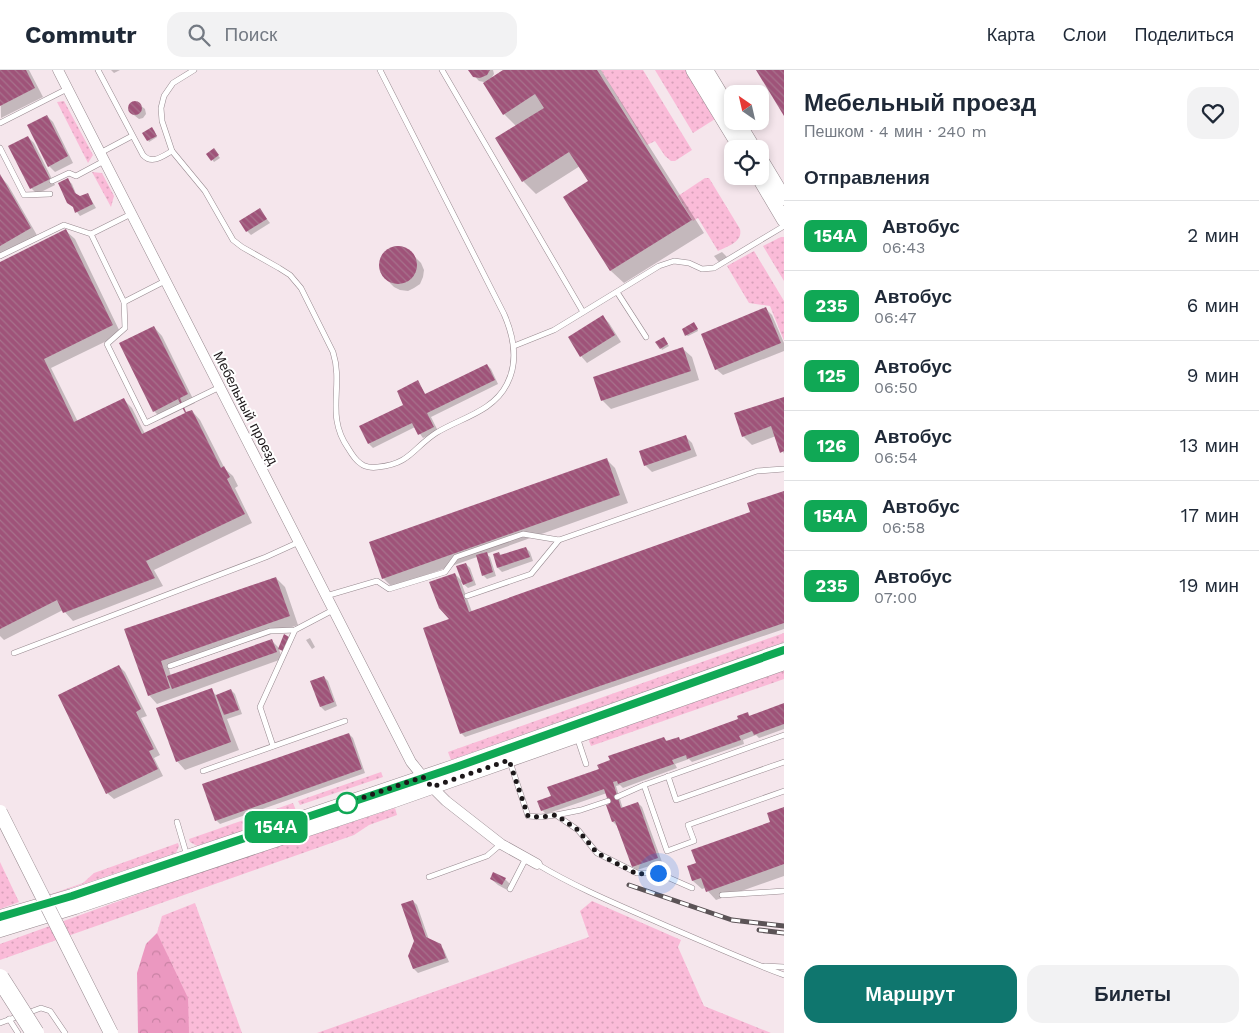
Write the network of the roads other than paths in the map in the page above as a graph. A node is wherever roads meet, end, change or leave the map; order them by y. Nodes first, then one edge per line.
1 (58, 70) edge
2 (98, 70) edge
3 (194, 70) edge
4 (380, 70) edge
5 (442, 70) edge
6 (693, 70) edge
7 (706, 70) edge
8 (68, 89) junction
9 (724, 100) edge
10 (0, 123) edge
11 (132, 136) junction
12 (736, 140) edge
13 (0, 148) edge
14 (172, 151) junction
15 (102, 157) junction
16 (769, 173) edge
17 (52, 181) dead end
18 (763, 185) edge
19 (50, 194) dead end
20 (784, 198) edge
21 (131, 214) junction
22 (784, 220) edge
23 (784, 226) edge
24 (91, 234) junction
25 (0, 256) edge
26 (166, 281) junction
27 (617, 292) junction
28 (124, 302) junction
29 (583, 312) junction
30 (646, 337) dead end
31 (514, 346) junction
32 (220, 387) junction
33 (784, 469) edge
34 (559, 540) junction
35 (299, 542) junction
36 (326, 596) junction
37 (467, 596) dead end
38 (333, 610) junction
39 (295, 630) junction
40 (784, 650) edge
41 (14, 653) dead end
42 (784, 663) edge
43 (170, 666) dead end
44 (345, 721) dead end
45 (575, 731) junction
46 (784, 735) edge
47 (273, 746) junction
48 (507, 755) junction
49 (784, 762) edge
50 (586, 764) dead end
51 (203, 771) dead end
52 (668, 776) junction
53 (427, 782) junction
54 (644, 785) junction
55 (784, 791) edge
56 (617, 797) dead end
57 (608, 800) dead end
58 (0, 812) edge
59 (556, 815) junction
60 (177, 822) dead end
61 (501, 844) junction
62 (526, 858) junction
63 (190, 862) junction
64 (537, 864) joint
65 (429, 877) dead end
66 (692, 888) dead end
67 (510, 889) dead end
68 (784, 891) edge
69 (722, 895) dead end
70 (0, 917) edge
71 (0, 930) edge
72 (759, 966) junction
73 (784, 967) edge
74 (784, 975) edge
75 (0, 978) edge
76 (9, 1019) junction
77 (0, 1023) edge
78 (18, 1033) edge
79 (35, 1033) edge
80 (65, 1033) edge
81 (111, 1033) edge

1 - 8 street, Мебельный проезд
2 - 11 lane
3 - 14 lane
4 - 31 lane
5 - 29 lane
6 - 12 street
7 - 9 street
8 - 10 lane
8 - 15 street, Мебельный проезд
11 - 14 lane
11 - 15 lane
13 - 19 lane
14 - 31 lane
15 - 17 lane
15 - 21 street, Мебельный проезд
16 - 20 street
18 - 22 street
21 - 24 lane
21 - 26 street, Мебельный проезд
23 - 27 lane
24 - 25 lane
24 - 28 lane
26 - 28 lane
26 - 32 street, Мебельный проезд
27 - 29 lane
27 - 30 lane
28 - 32 lane
29 - 31 lane
32 - 35 street, Мебельный проезд
33 - 34 lane
34 - 36 lane
34 - 37 lane
35 - 36 street, Мебельный проезд
35 - 41 lane
36 - 38 street, Мебельный проезд
38 - 39 lane
38 - 53 street, Мебельный проезд
39 - 43 lane
39 - 47 lane
40 - 45 street
42 - 45 street
44 - 47 lane
45 - 48 street
45 - 50 lane
46 - 52 lane
47 - 51 lane
48 - 53 street
48 - 59 lane
49 - 52 lane
52 - 54 lane
53 - 61 street, Мебельный проезд
53 - 63 street
54 - 55 lane
54 - 56 lane
57 - 59 lane
58 - 81 street, bridge
59 - 66 lane
60 - 63 lane
61 - 62 street, Мебельный проезд
61 - 65 lane
62 - 64 street, Мебельный проезд
62 - 67 lane
63 - 70 street
63 - 71 street
64 - 72 lane
68 - 69 lane
72 - 73 lane
72 - 74 lane
75 - 79 highway, bridge
76 - 77 lane
76 - 78 lane
76 - 80 lane

